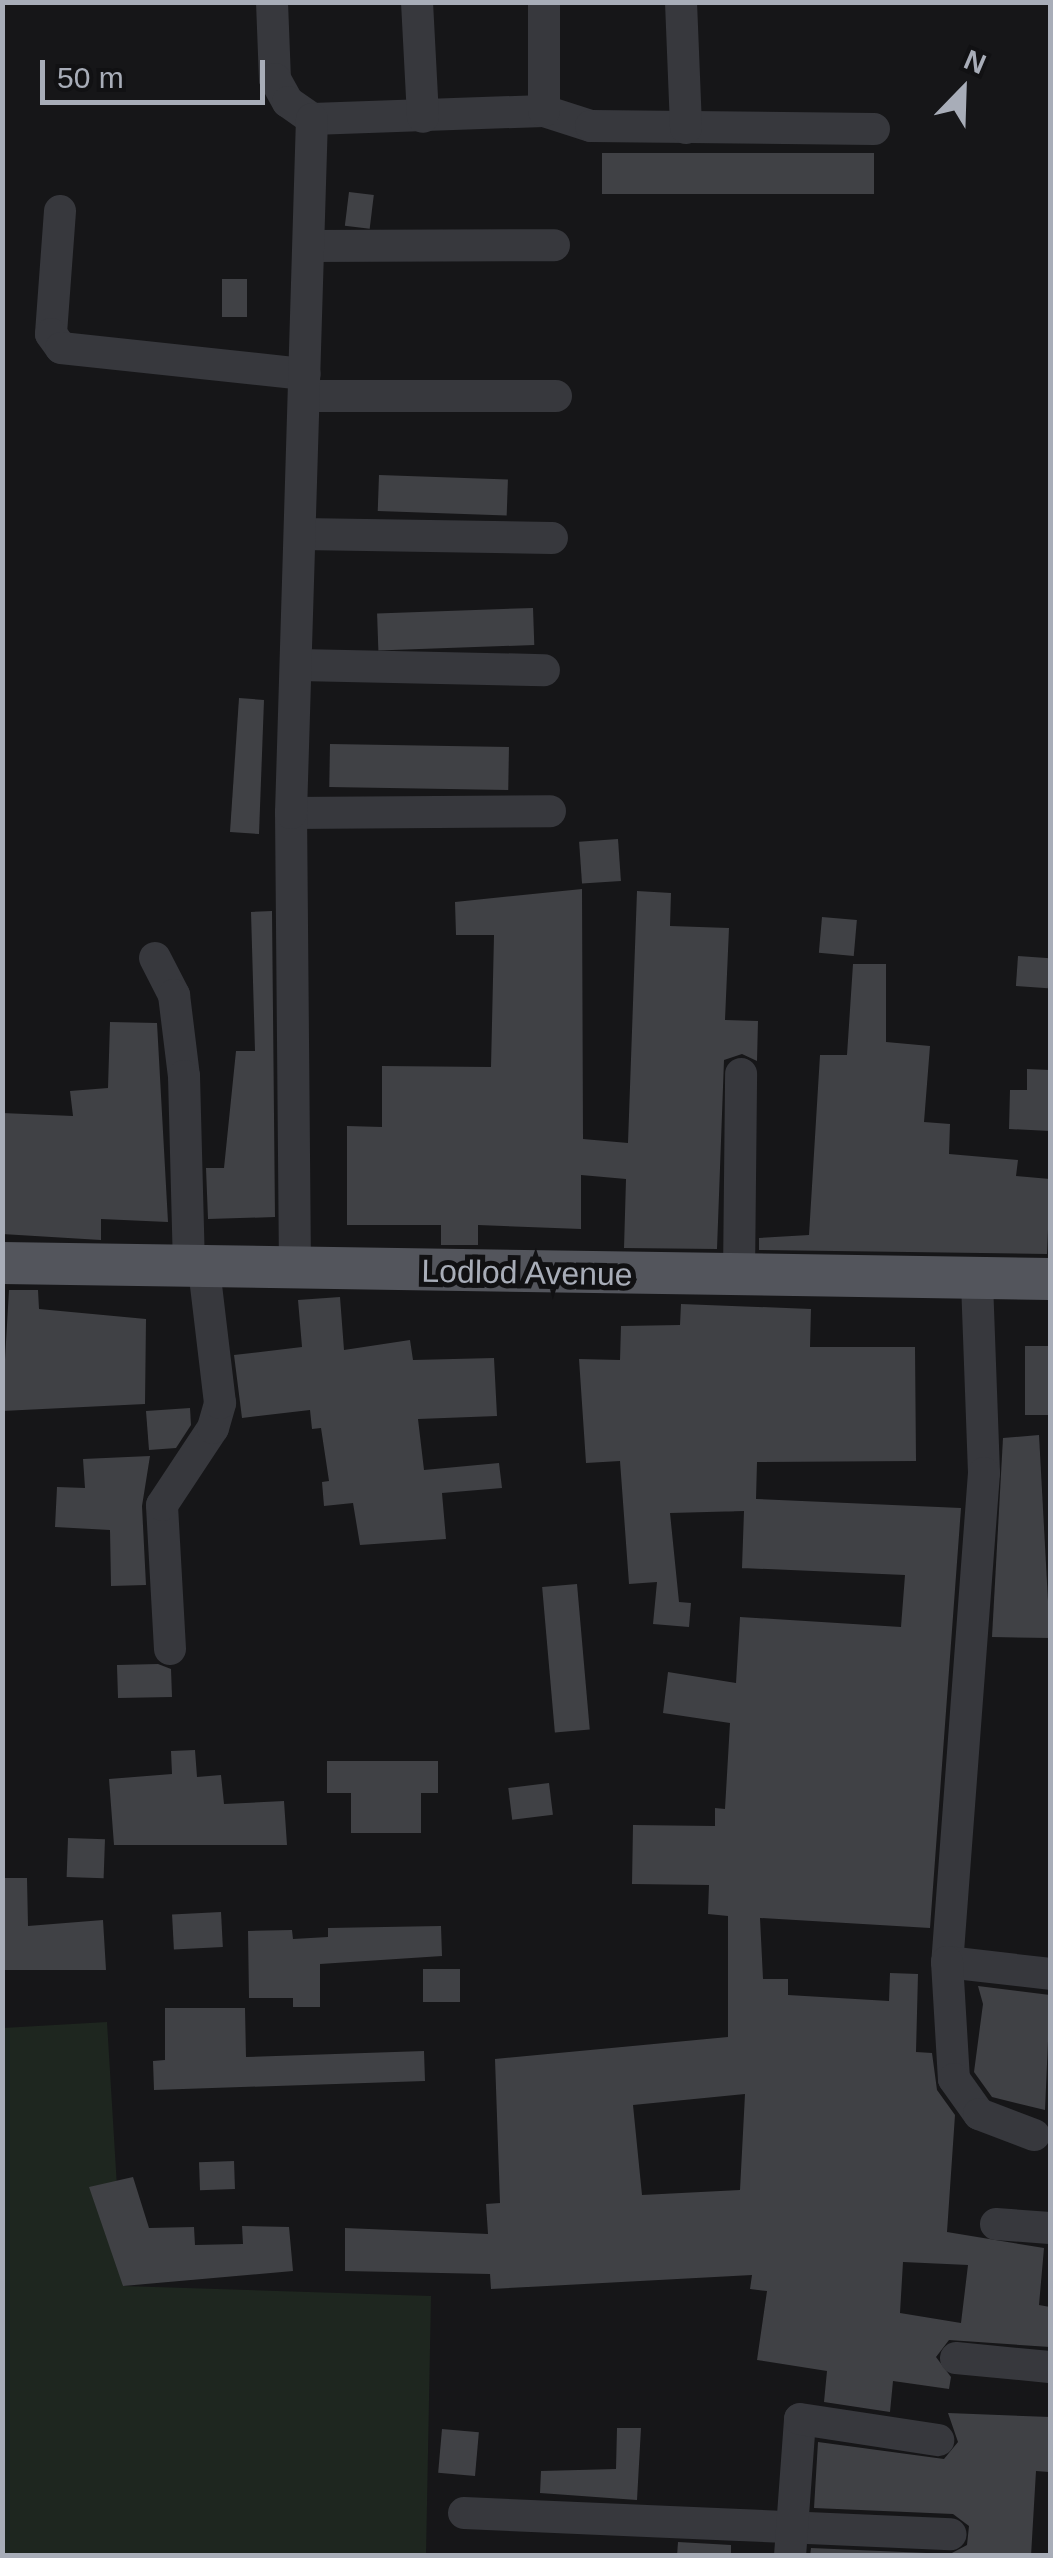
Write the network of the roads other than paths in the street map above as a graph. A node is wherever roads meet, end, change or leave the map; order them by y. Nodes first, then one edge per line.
1 (272, 2) edge
2 (417, 2) edge
3 (544, 2) edge
4 (682, 2) edge
5 (544, 111) junction
6 (423, 118) junction
7 (312, 119) junction
8 (686, 128) junction
9 (874, 129) dead end
10 (60, 211) dead end
11 (554, 245) dead end
12 (309, 246) junction
13 (305, 385) junction
14 (556, 396) dead end
15 (302, 534) junction
16 (552, 538) dead end
17 (299, 665) junction
18 (544, 670) dead end
19 (550, 811) dead end
20 (302, 813) junction
21 (155, 958) dead end
22 (742, 1074) dead end
23 (2, 1262) edge
24 (196, 1269) junction
25 (304, 1269) junction
26 (739, 1276) junction
27 (1050, 1280) edge
28 (977, 1282) junction
29 (170, 1649) dead end
30 (947, 1962) junction
31 (1050, 1974) edge
32 (1034, 2135) dead end
33 (996, 2224) dead end
34 (1050, 2228) edge
35 (956, 2358) dead end
36 (1050, 2367) edge
37 (938, 2440) dead end
38 (464, 2513) dead end
39 (950, 2534) dead end
40 (792, 2540) edge

1 - 7 street
2 - 6 street
3 - 5 street
4 - 8 street
5 - 6 street
5 - 8 street
6 - 7 street
7 - 12 street
8 - 9 street
10 - 13 street
11 - 12 street
12 - 13 street
13 - 14 street
13 - 15 street
15 - 16 street
15 - 17 street
17 - 18 street
17 - 20 street
19 - 20 street
20 - 25 street
21 - 24 street
22 - 26 street
23 - 24 main road, Lodlod Avenue
24 - 25 main road, Lodlod Avenue
24 - 29 street
25 - 26 main road, Lodlod Avenue
26 - 28 main road, Lodlod Avenue
27 - 28 main road, Lodlod Avenue
28 - 30 street
30 - 31 street
30 - 32 street
33 - 34 street
35 - 36 street
37 - 40 street
38 - 40 street
39 - 40 street

